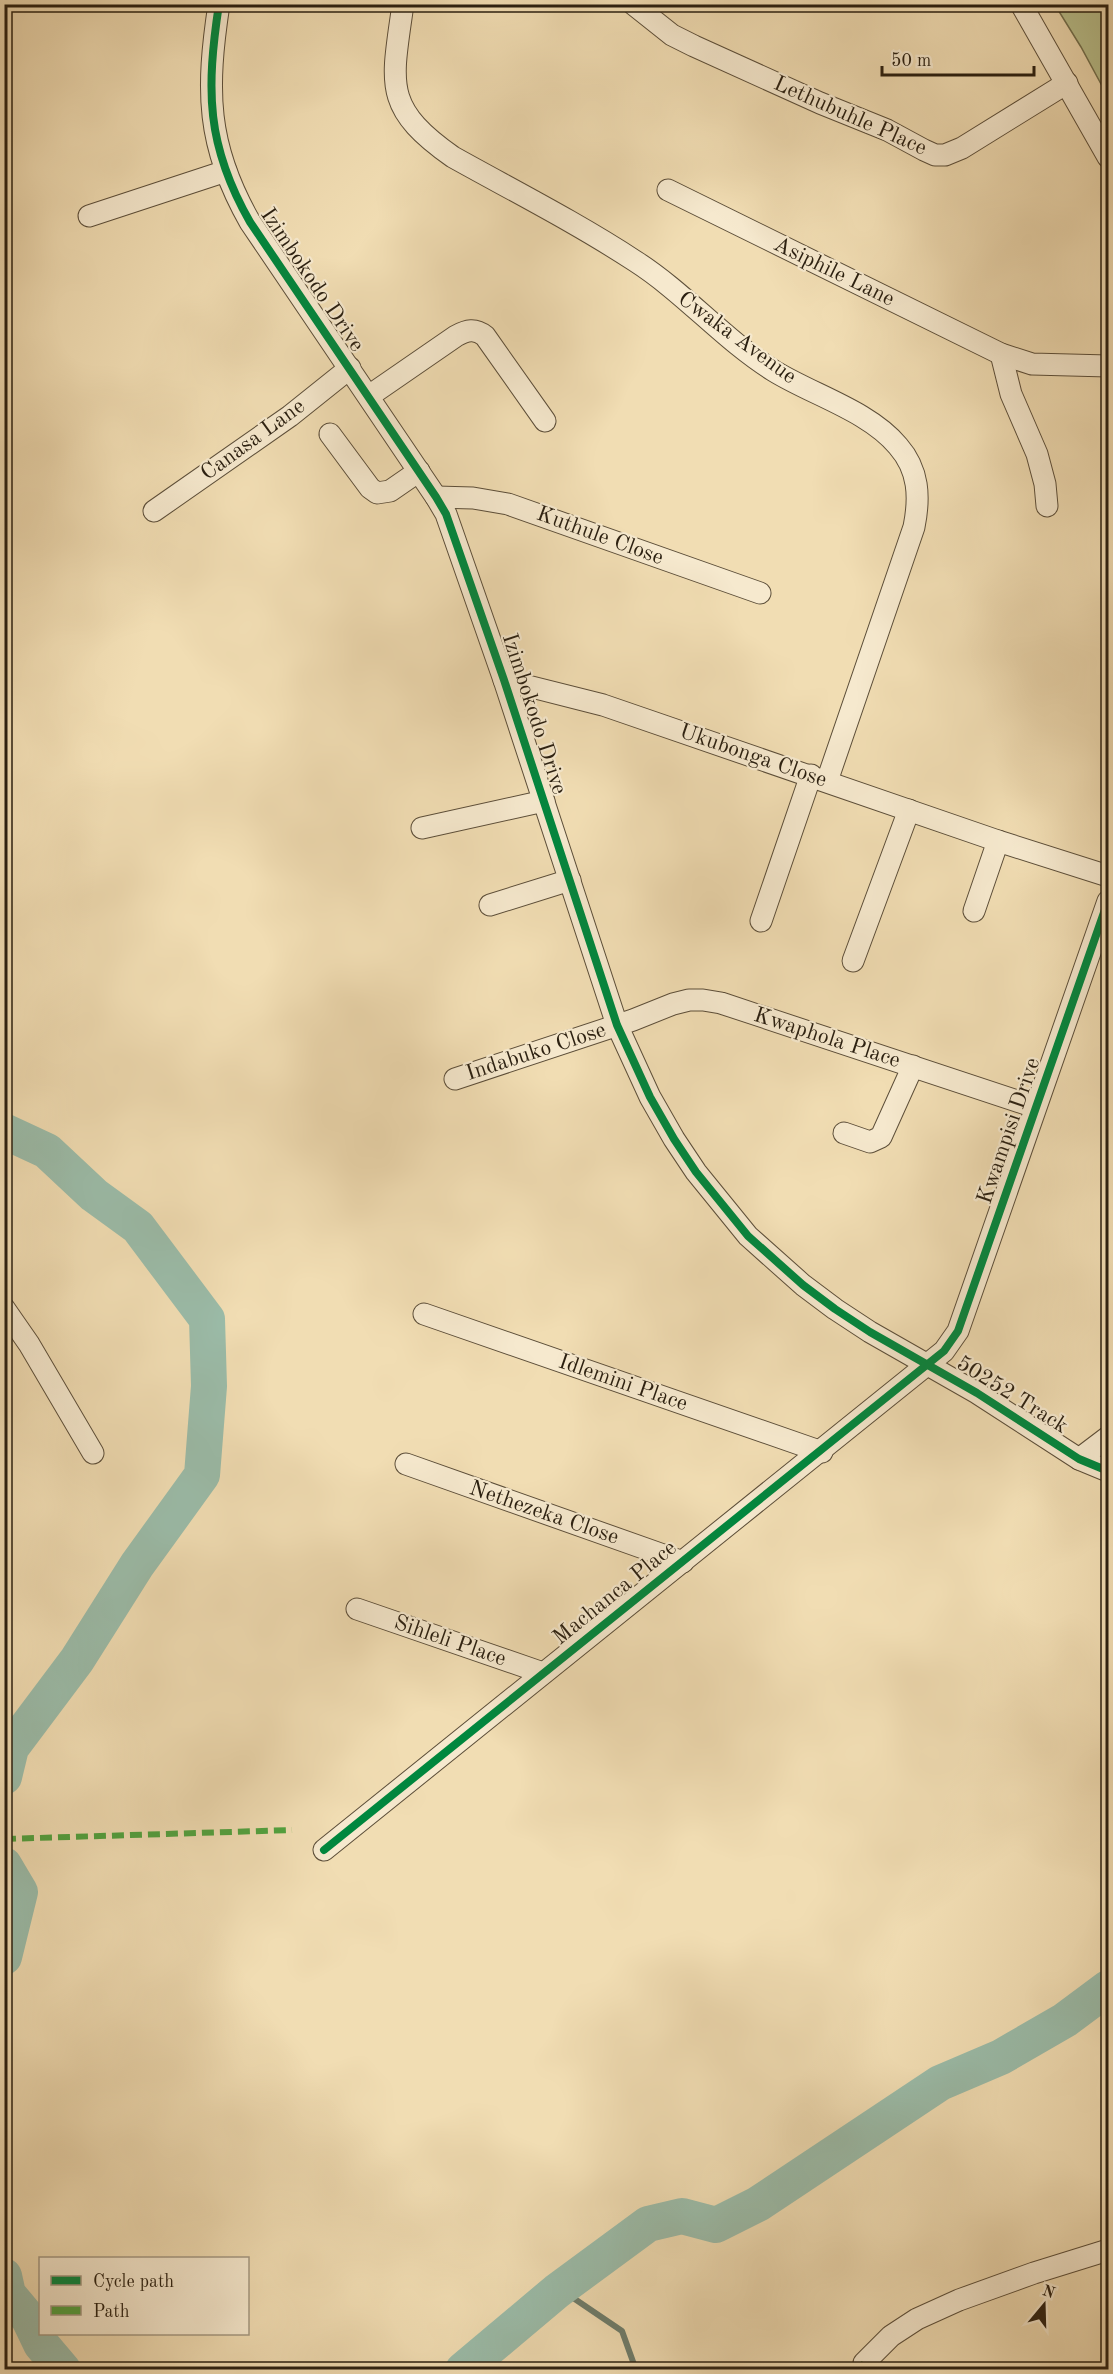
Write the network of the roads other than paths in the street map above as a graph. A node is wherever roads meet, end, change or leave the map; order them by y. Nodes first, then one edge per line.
1 (219, 4) edge
2 (403, 4) edge
3 (633, 4) edge
4 (1021, 4) edge
5 (1067, 83) junction
6 (1108, 157) edge
7 (226, 171) junction
8 (668, 190) dead end
9 (89, 216) dead end
10 (1000, 354) junction
11 (1108, 366) edge
12 (350, 368) junction
13 (369, 396) junction
14 (545, 421) dead end
15 (330, 434) dead end
16 (419, 471) junction
17 (436, 497) junction
18 (1047, 506) dead end
19 (154, 511) dead end
20 (760, 593) dead end
21 (504, 680) junction
22 (819, 778) junction
23 (544, 801) junction
24 (909, 810) junction
25 (423, 828) dead end
26 (998, 841) junction
27 (1108, 876) edge
28 (570, 880) junction
29 (1108, 902) edge
30 (490, 905) dead end
31 (974, 911) dead end
32 (760, 921) dead end
33 (853, 961) dead end
34 (617, 1025) junction
35 (913, 1066) junction
36 (454, 1079) dead end
37 (1035, 1107) junction
38 (844, 1133) dead end
39 (4, 1308) edge
40 (424, 1314) dead end
41 (929, 1364) junction
42 (1108, 1437) edge
43 (822, 1452) junction
44 (93, 1453) dead end
45 (1079, 1459) junction
46 (406, 1464) dead end
47 (1108, 1471) edge
48 (683, 1562) junction
49 (357, 1608) dead end
50 (543, 1673) junction
51 (324, 1850) dead end
52 (1108, 2250) edge
53 (864, 2363) dead end

1 - 7 street, Izimbokodo Drive
2 - 22 street, Cwaka Avenue
3 - 5 street, Lethubuhle Place
4 - 5 street
5 - 6 street
7 - 9 street
7 - 12 street, Izimbokodo Drive
8 - 10 street, Asiphile Lane
10 - 11 street, Asiphile Lane
10 - 18 street
12 - 13 street, Izimbokodo Drive
12 - 19 street, Canasa Lane
13 - 14 street
13 - 16 street, Izimbokodo Drive
15 - 16 street
16 - 17 street, Izimbokodo Drive
17 - 20 street, Kuthule Close
17 - 21 street, Izimbokodo Drive
21 - 22 street, Ukubonga Close
21 - 23 street, Izimbokodo Drive
22 - 24 street, Ukubonga Close
22 - 32 street, Cwaka Avenue
23 - 25 street
23 - 28 street, Izimbokodo Drive
24 - 26 street, Ukubonga Close
24 - 33 street
26 - 27 street, Ukubonga Close
26 - 31 street
28 - 30 street
28 - 34 street, Izimbokodo Drive
29 - 37 street, Kwampisi Drive
34 - 35 street, Kwaphola Place
34 - 36 street, Indabuko Close
34 - 41 street, Izimbokodo Drive
35 - 37 street, Kwaphola Place
35 - 38 street
37 - 41 street, Kwampisi Drive
39 - 44 street
40 - 43 street, Idlemini Place
41 - 43 street, Machanca Place
41 - 45 street, 50252 Track
42 - 45 street
43 - 48 street, Machanca Place
45 - 47 street, 50252 Track
46 - 48 street, Nethezeka Close
48 - 50 street, Machanca Place
49 - 50 street, Sihleli Place
50 - 51 street, Machanca Place
52 - 53 street

